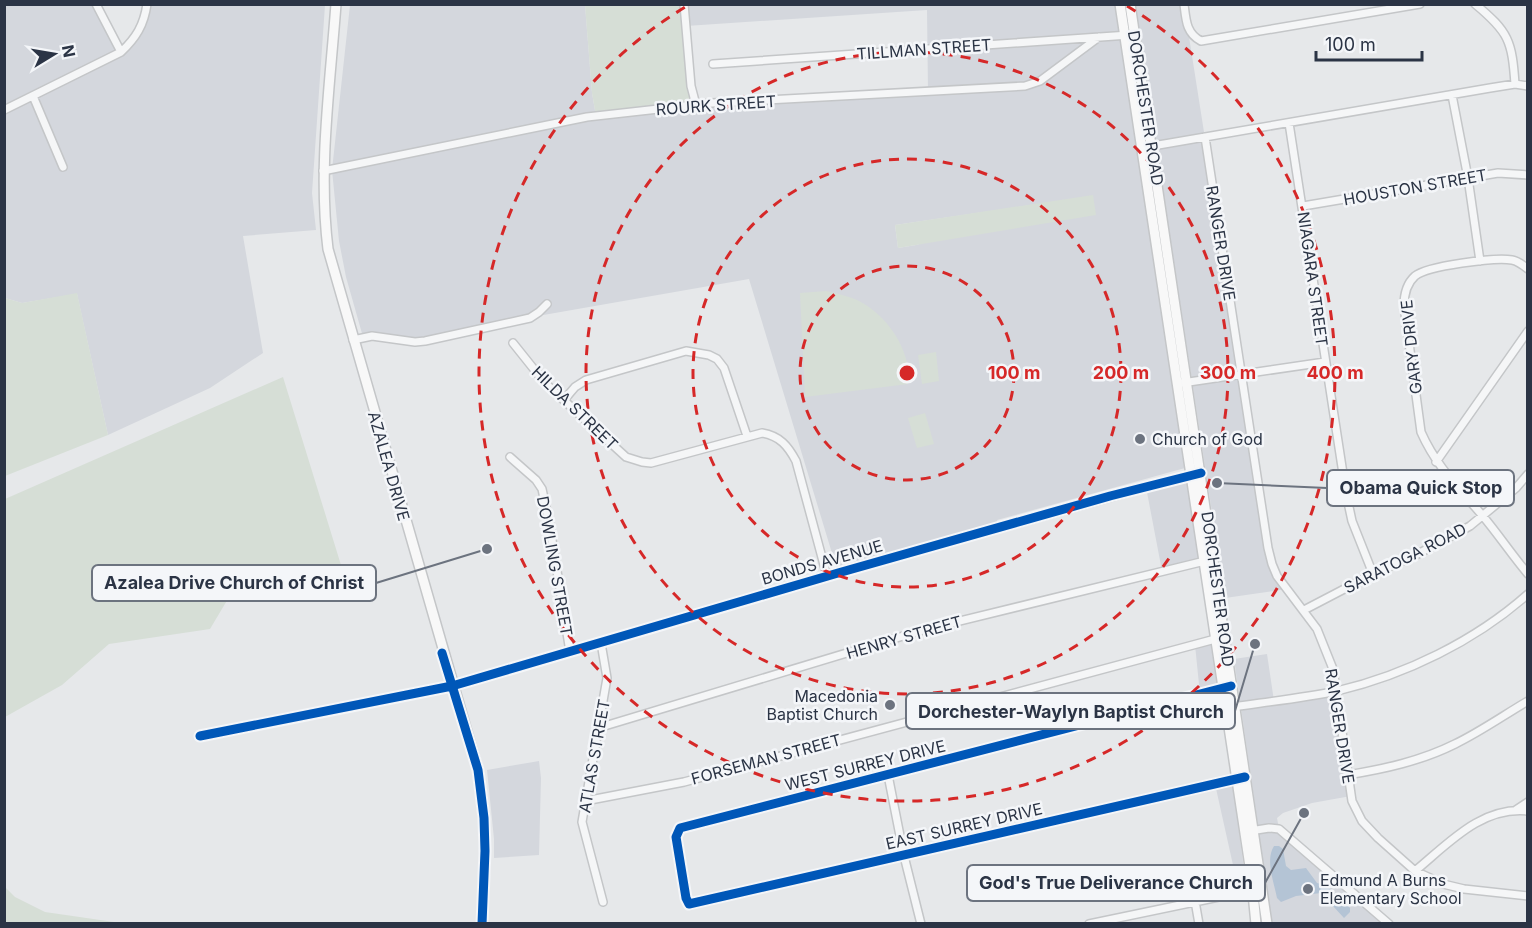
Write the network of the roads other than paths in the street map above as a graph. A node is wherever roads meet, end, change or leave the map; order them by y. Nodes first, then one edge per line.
1 (96, 4) edge
2 (147, 4) edge
3 (336, 4) edge
4 (684, 4) edge
5 (1120, 4) edge
6 (1130, 4) edge
7 (1184, 4) edge
8 (1420, 4) edge
9 (1475, 4) edge
10 (1129, 35) junction
11 (1099, 37) junction
12 (121, 52) junction
13 (713, 64) dead end
14 (1515, 84) junction
15 (1527, 86) edge
16 (1452, 95) junction
17 (33, 96) junction
18 (696, 105) junction
19 (4, 110) edge
20 (1289, 123) junction
21 (1205, 137) junction
22 (1152, 146) junction
23 (1141, 148) junction
24 (63, 167) dead end
25 (323, 171) junction
26 (1527, 175) edge
27 (1468, 178) junction
28 (1303, 206) junction
29 (1480, 261) junction
30 (1527, 269) edge
31 (547, 304) dead end
32 (1527, 331) edge
33 (352, 340) junction
34 (513, 343) dead end
35 (1325, 362) junction
36 (1242, 374) junction
37 (1181, 383) junction
38 (564, 400) junction
39 (747, 436) junction
40 (510, 458) dead end
41 (1436, 462) junction
42 (1201, 473) junction
43 (1527, 474) edge
44 (1190, 475) junction
45 (1483, 517) junction
46 (1214, 560) junction
47 (1203, 561) junction
48 (1373, 574) junction
49 (1527, 574) edge
50 (827, 576) junction
51 (1527, 594) edge
52 (1304, 610) junction
53 (1220, 638) junction
54 (601, 643) junction
55 (570, 652) junction
56 (452, 686) junction
57 (1227, 687) junction
58 (1337, 691) junction
59 (1527, 701) edge
60 (1230, 708) junction
61 (598, 728) junction
62 (200, 736) dead end
63 (888, 774) junction
64 (1347, 775) junction
65 (1241, 778) junction
66 (585, 801) junction
67 (1527, 802) edge
68 (1516, 810) junction
69 (1527, 811) edge
70 (1249, 831) junction
71 (904, 856) junction
72 (1415, 871) junction
73 (1263, 888) junction
74 (1252, 890) junction
75 (1527, 896) edge
76 (1196, 901) junction
77 (603, 902) dead end
78 (689, 904) joint
79 (482, 924) edge
80 (921, 924) edge
81 (1089, 924) edge
82 (1198, 924) edge
83 (1256, 924) edge
84 (1267, 924) edge
85 (1389, 924) edge

1 - 12 street
2 - 12 street
3 - 25 main road, AZALEA DRIVE
4 - 18 street
5 - 10 main road, DORCHESTER ROAD
6 - 10 main road, DORCHESTER ROAD
7 - 8 street
9 - 14 street
10 - 11 street, TILLMAN STREET
10 - 22 main road, DORCHESTER ROAD
10 - 23 main road, DORCHESTER ROAD
11 - 13 street, TILLMAN STREET
11 - 18 street, ROURK STREET
12 - 17 street
14 - 15 street
14 - 16 street
16 - 20 street
16 - 27 street
17 - 19 street
17 - 24 street
18 - 25 street, ROURK STREET
20 - 21 street
20 - 28 street, NIAGARA STREET
21 - 22 street
21 - 36 street, RANGER DRIVE
22 - 23 street
22 - 37 main road, DORCHESTER ROAD
23 - 37 main road, DORCHESTER ROAD
25 - 33 main road, AZALEA DRIVE
26 - 27 street, HOUSTON STREET
27 - 28 street, HOUSTON STREET
27 - 29 street
28 - 35 street, NIAGARA STREET
29 - 30 street, GARY DRIVE
29 - 41 street, GARY DRIVE
31 - 33 street
32 - 41 street
33 - 56 main road, AZALEA DRIVE
34 - 38 street, HILDA STREET
35 - 36 street
35 - 48 street, NIAGARA STREET
36 - 37 street
36 - 52 street, RANGER DRIVE
37 - 42 main road, DORCHESTER ROAD
37 - 44 main road, DORCHESTER ROAD
38 - 39 street, HILDA STREET
38 - 39 street
39 - 50 street, HILDA STREET
40 - 55 street, DOWLING STREET
41 - 45 street, GARY DRIVE
42 - 44 street, BONDS AVENUE
42 - 46 main road, DORCHESTER ROAD
43 - 45 street, SARATOGA ROAD
44 - 47 main road, DORCHESTER ROAD
44 - 50 street, BONDS AVENUE
45 - 48 street, SARATOGA ROAD
45 - 49 street, GARY DRIVE
46 - 47 street, HENRY STREET
46 - 53 main road, DORCHESTER ROAD
47 - 53 main road, DORCHESTER ROAD
47 - 61 street, HENRY STREET
48 - 52 street, SARATOGA ROAD
50 - 54 street, BONDS AVENUE
51 - 58 street
52 - 58 street, RANGER DRIVE
53 - 57 main road, DORCHESTER ROAD
53 - 66 street, FORSEMAN STREET
54 - 55 street, BONDS AVENUE
54 - 61 street, ATLAS STREET
55 - 56 street, BONDS AVENUE
56 - 62 street, BONDS AVENUE
56 - 79 main road, AZALEA DRIVE
57 - 60 main road, DORCHESTER ROAD
57 - 63 street, WEST SURREY DRIVE
58 - 60 street
58 - 64 street, RANGER DRIVE
59 - 64 street
60 - 65 main road, DORCHESTER ROAD
61 - 66 street, ATLAS STREET
63 - 71 street
63 - 78 street, WEST SURREY DRIVE
64 - 72 street, RANGER DRIVE
65 - 70 main road, DORCHESTER ROAD
65 - 71 street, EAST SURREY DRIVE
66 - 77 street, ATLAS STREET
67 - 68 street
68 - 69 street
68 - 72 street
70 - 73 main road, DORCHESTER ROAD
70 - 74 main road, DORCHESTER ROAD
70 - 85 street
71 - 78 street, EAST SURREY DRIVE
71 - 80 street
72 - 75 street, RANGER DRIVE
73 - 74 street
73 - 84 main road, DORCHESTER ROAD
74 - 76 street
74 - 83 main road, DORCHESTER ROAD
76 - 81 street
76 - 82 street

